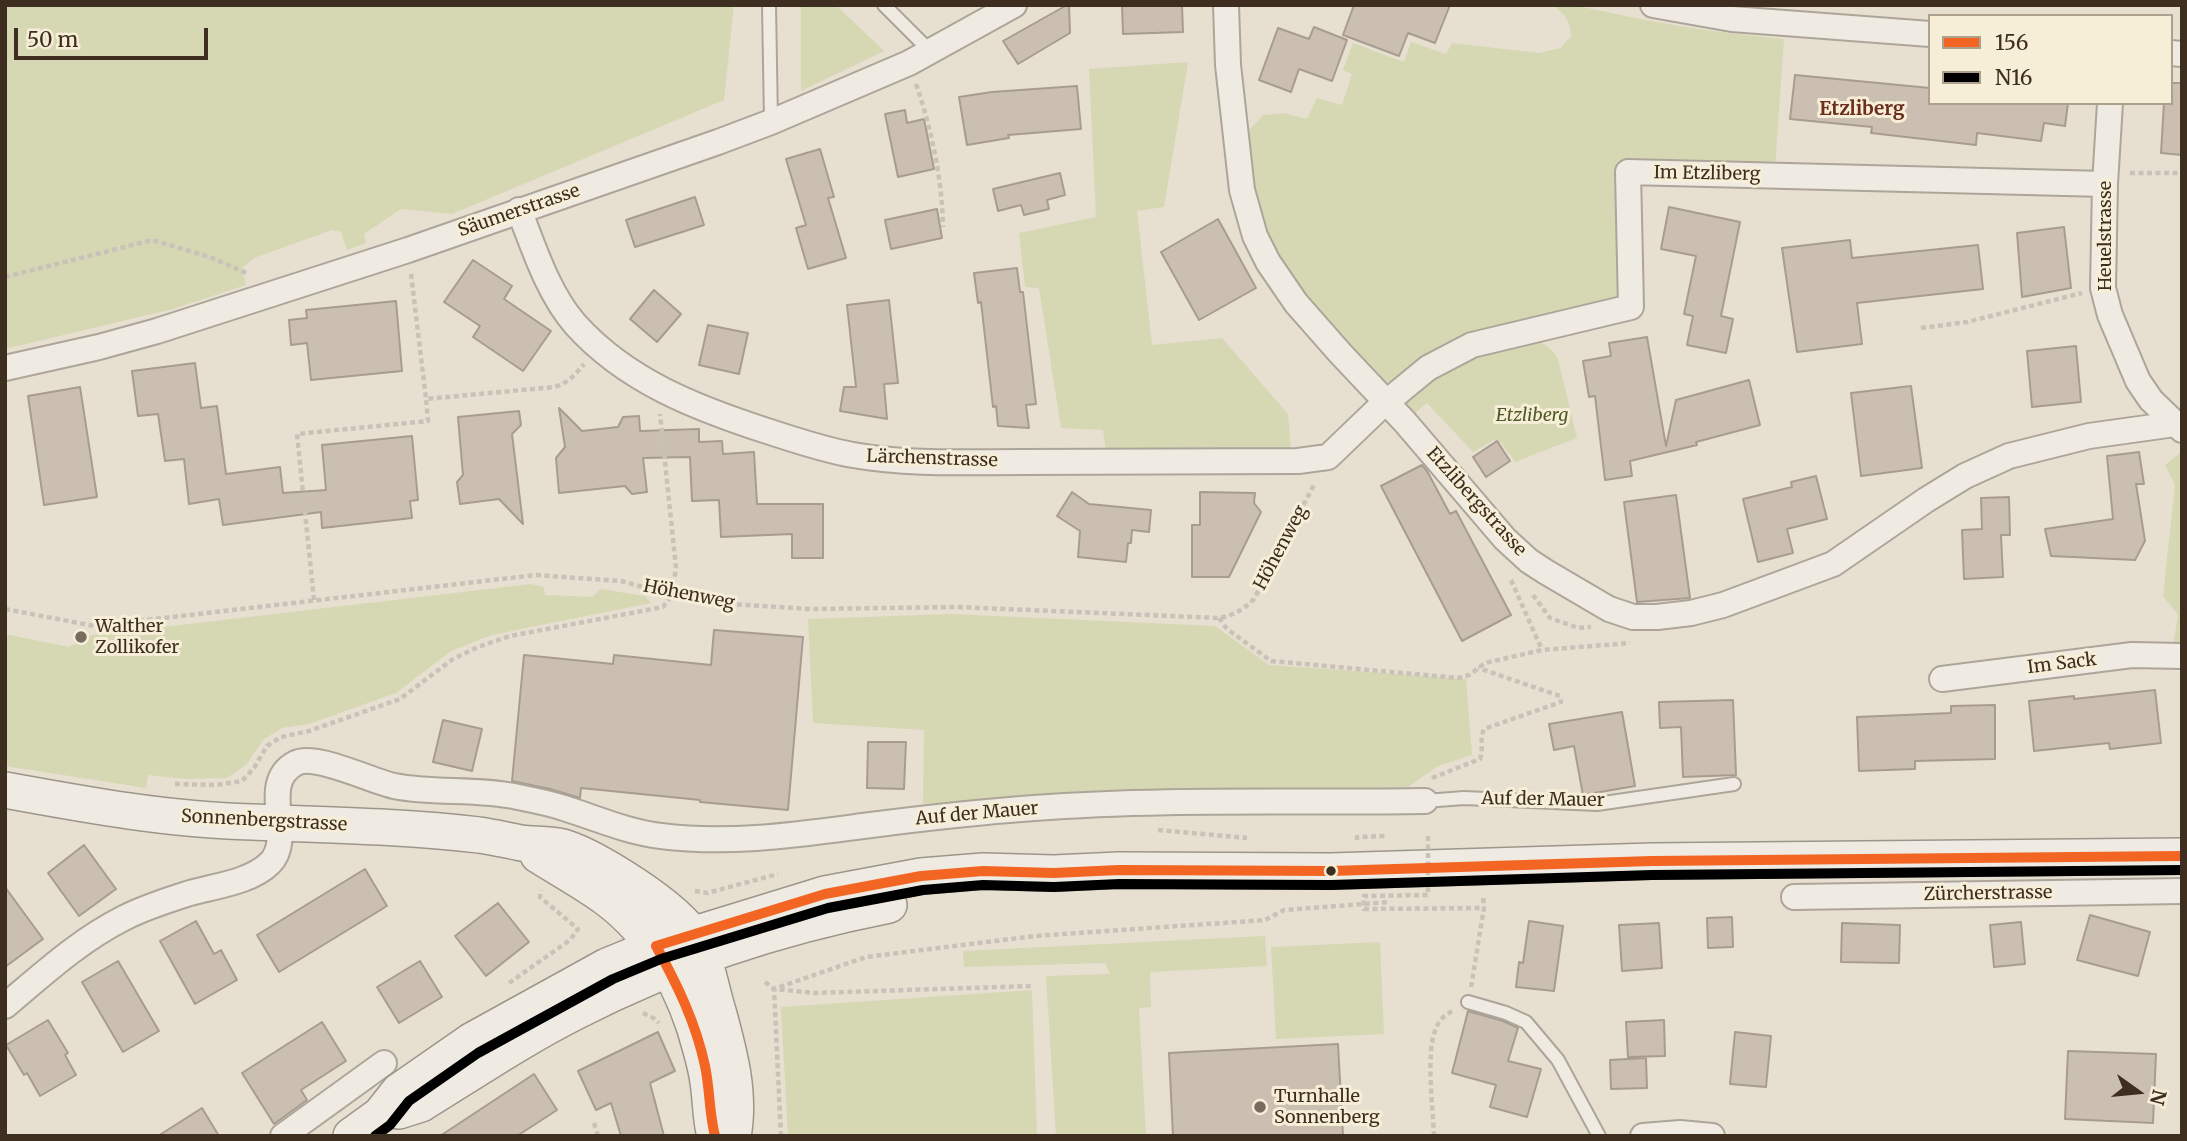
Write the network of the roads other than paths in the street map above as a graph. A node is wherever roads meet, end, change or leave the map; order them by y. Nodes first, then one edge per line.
1 (769, 5) edge
2 (884, 5) edge
3 (1014, 5) edge
4 (1226, 5) edge
5 (1653, 5) edge
6 (1928, 34) edge
7 (931, 51) junction
8 (2110, 105) edge
9 (771, 122) junction
10 (2105, 179) junction
11 (519, 210) junction
12 (5, 368) edge
13 (1386, 402) junction
14 (2180, 426) edge
15 (2182, 656) edge
16 (1942, 679) dead end
17 (1734, 785) dead end
18 (5, 790) edge
19 (1425, 801) joint
20 (279, 822) junction
21 (524, 843) junction
22 (2182, 856) edge
23 (2182, 891) edge
24 (1794, 897) dead end
25 (697, 946) junction
26 (662, 957) junction
27 (1468, 1002) road end
28 (5, 1006) edge
29 (384, 1063) dead end
30 (283, 1136) edge
31 (351, 1136) edge
32 (715, 1136) edge
33 (733, 1136) edge
34 (1599, 1136) edge
35 (1643, 1136) edge
36 (1712, 1136) edge

1 - 9 lane
2 - 7 lane
3 - 7 street, Säumerstrasse
4 - 13 street, Etzlibergstrasse
5 - 6 street
7 - 9 street, Säumerstrasse
8 - 10 street, Heuelstrasse
9 - 11 street, Säumerstrasse
10 - 13 street, Im Etzliberg
10 - 14 street, Heuelstrasse
11 - 12 street, Säumerstrasse
11 - 13 street, Lärchenstrasse
13 - 14 street, Etzlibergstrasse
15 - 16 street, Im Sack
17 - 19 lane, Auf der Mauer
18 - 20 main road, Sonnenbergstrasse
19 - 20 street, Auf der Mauer
20 - 21 main road, Sonnenbergstrasse
20 - 28 street, Auf der Mauer
21 - 25 main road, Sonnenbergstrasse
21 - 26 main road, Sonnenbergstrasse
22 - 25 main road, Zürcherstrasse
23 - 24 street, Zürcherstrasse
25 - 26 main road, Zürcherstrasse
25 - 33 main road
26 - 31 main road, Zürcherstrasse
26 - 32 main road, Sonnenbergstrasse
27 - 34 lane
29 - 30 street
35 - 36 street

